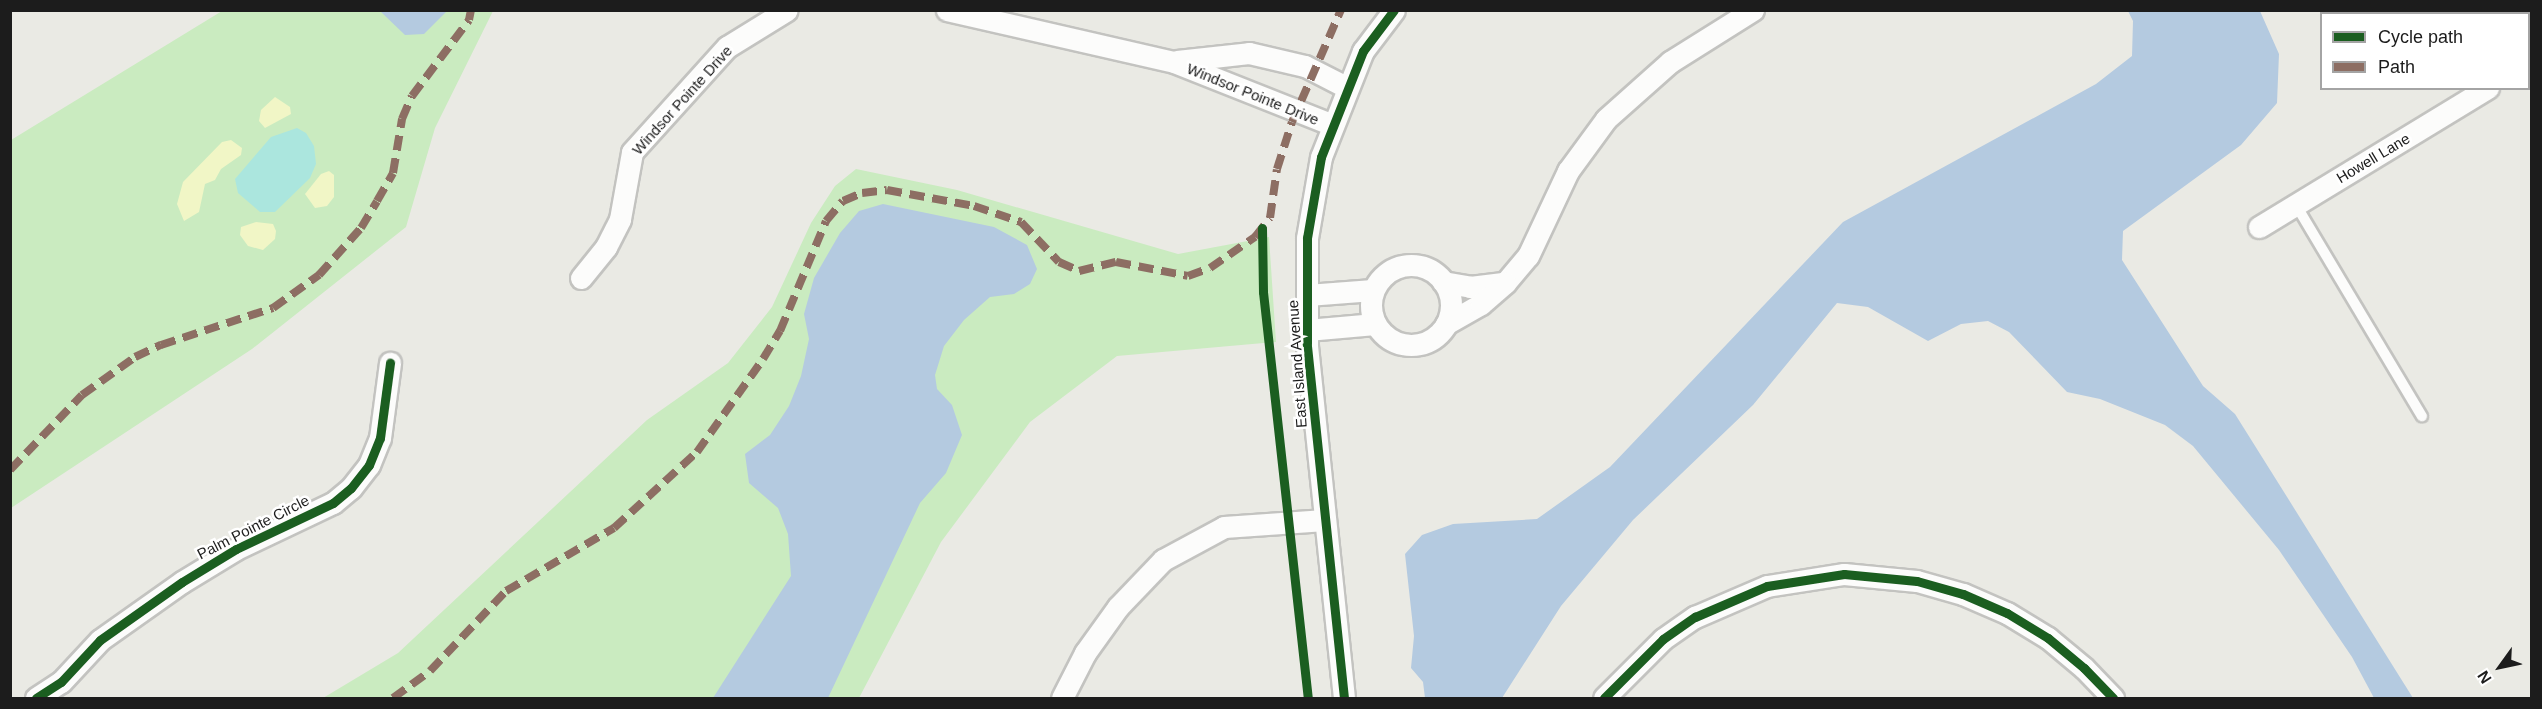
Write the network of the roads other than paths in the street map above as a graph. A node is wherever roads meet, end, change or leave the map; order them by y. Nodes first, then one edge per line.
1 (787, 10) edge
2 (947, 10) edge
3 (1394, 10) edge
4 (1754, 10) edge
5 (1174, 62) junction
6 (1348, 88) junction
7 (2485, 90) edge
8 (1333, 126) junction
9 (2296, 205) junction
10 (2259, 227) dead end
11 (581, 278) dead end
12 (1443, 282) junction
13 (1505, 283) junction
14 (1373, 290) junction
15 (1307, 295) junction
16 (1375, 324) junction
17 (1446, 324) junction
18 (1307, 330) junction
19 (390, 363) dead end
20 (2422, 416) dead end
21 (1325, 520) junction
22 (36, 699) edge
23 (1062, 699) edge
24 (1344, 699) edge
25 (1604, 699) edge
26 (2112, 699) edge

1 - 11 street, Windsor Pointe Drive
2 - 5 street, Windsor Pointe Drive
3 - 6 street, East Island Avenue
4 - 13 street
5 - 6 street, Windsor Pointe Drive
5 - 8 street, Windsor Pointe Drive
6 - 8 street, East Island Avenue
7 - 9 street, Howell Lane
8 - 15 street, East Island Avenue
9 - 10 street, Howell Lane
9 - 20 lane
12 - 13 street
12 - 14 street
12 - 17 street
13 - 17 street
14 - 15 street
14 - 16 street
15 - 18 street, East Island Avenue
16 - 17 street
16 - 18 street
18 - 21 street, East Island Avenue
19 - 22 street, Palm Pointe Circle
21 - 23 street
21 - 24 street, East Island Avenue
25 - 26 street

